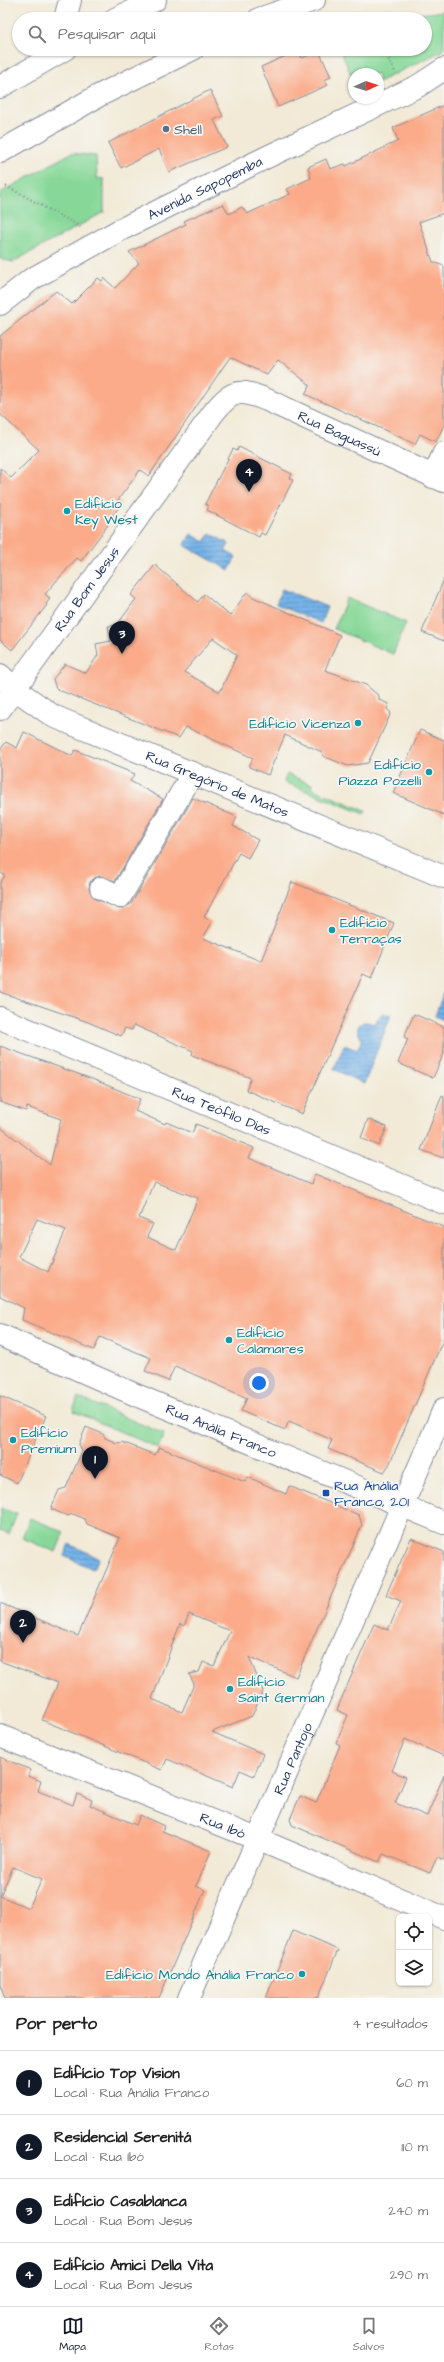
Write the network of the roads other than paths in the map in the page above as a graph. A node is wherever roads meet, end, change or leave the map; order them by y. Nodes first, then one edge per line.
1 (70, 0) edge
2 (154, 0) edge
3 (314, 0) edge
4 (67, 12) edge
5 (129, 12) edge
6 (279, 12) edge
7 (179, 56) edge
8 (45, 57) edge
9 (444, 69) edge
10 (444, 82) edge
11 (418, 86) junction
12 (0, 87) edge
13 (0, 152) edge
14 (3, 298) edge
15 (232, 394) joint
16 (444, 453) edge
17 (439, 479) edge
18 (7, 682) edge
19 (0, 709) edge
20 (193, 773) junction
21 (444, 877) edge
22 (101, 888) dead end
23 (0, 1018) edge
24 (444, 1203) edge
25 (0, 1335) edge
26 (444, 1409) edge
27 (404, 1506) junction
28 (444, 1523) edge
29 (0, 1736) edge
30 (257, 1839) junction
31 (444, 1918) edge
32 (189, 1998) edge

1 - 4 main road
2 - 5 main road
3 - 6 main road
7 - 13 main road
8 - 12 main road
9 - 11 main road, Avenida Sapopemba
10 - 11 main road, Avenida Sapopemba
11 - 14 main road, Avenida Sapopemba
15 - 17 main road, Rua Baguassú
15 - 18 main road, Rua Bom Jesus
16 - 17 main road
18 - 19 main road, Rua Bom Jesus
18 - 20 main road, Rua Gregório de Matos
20 - 21 main road, Rua Gregório de Matos
20 - 22 main road
23 - 24 main road, Rua Teófilo Dias
25 - 27 main road, Rua Anália Franco
26 - 27 main road, Rua Pantojo
27 - 28 main road, Rua Anália Franco
27 - 30 main road, Rua Pantojo
29 - 30 main road, Rua Ibó
30 - 31 main road, Rua Ibó
30 - 32 main road, Rua Pantojo

